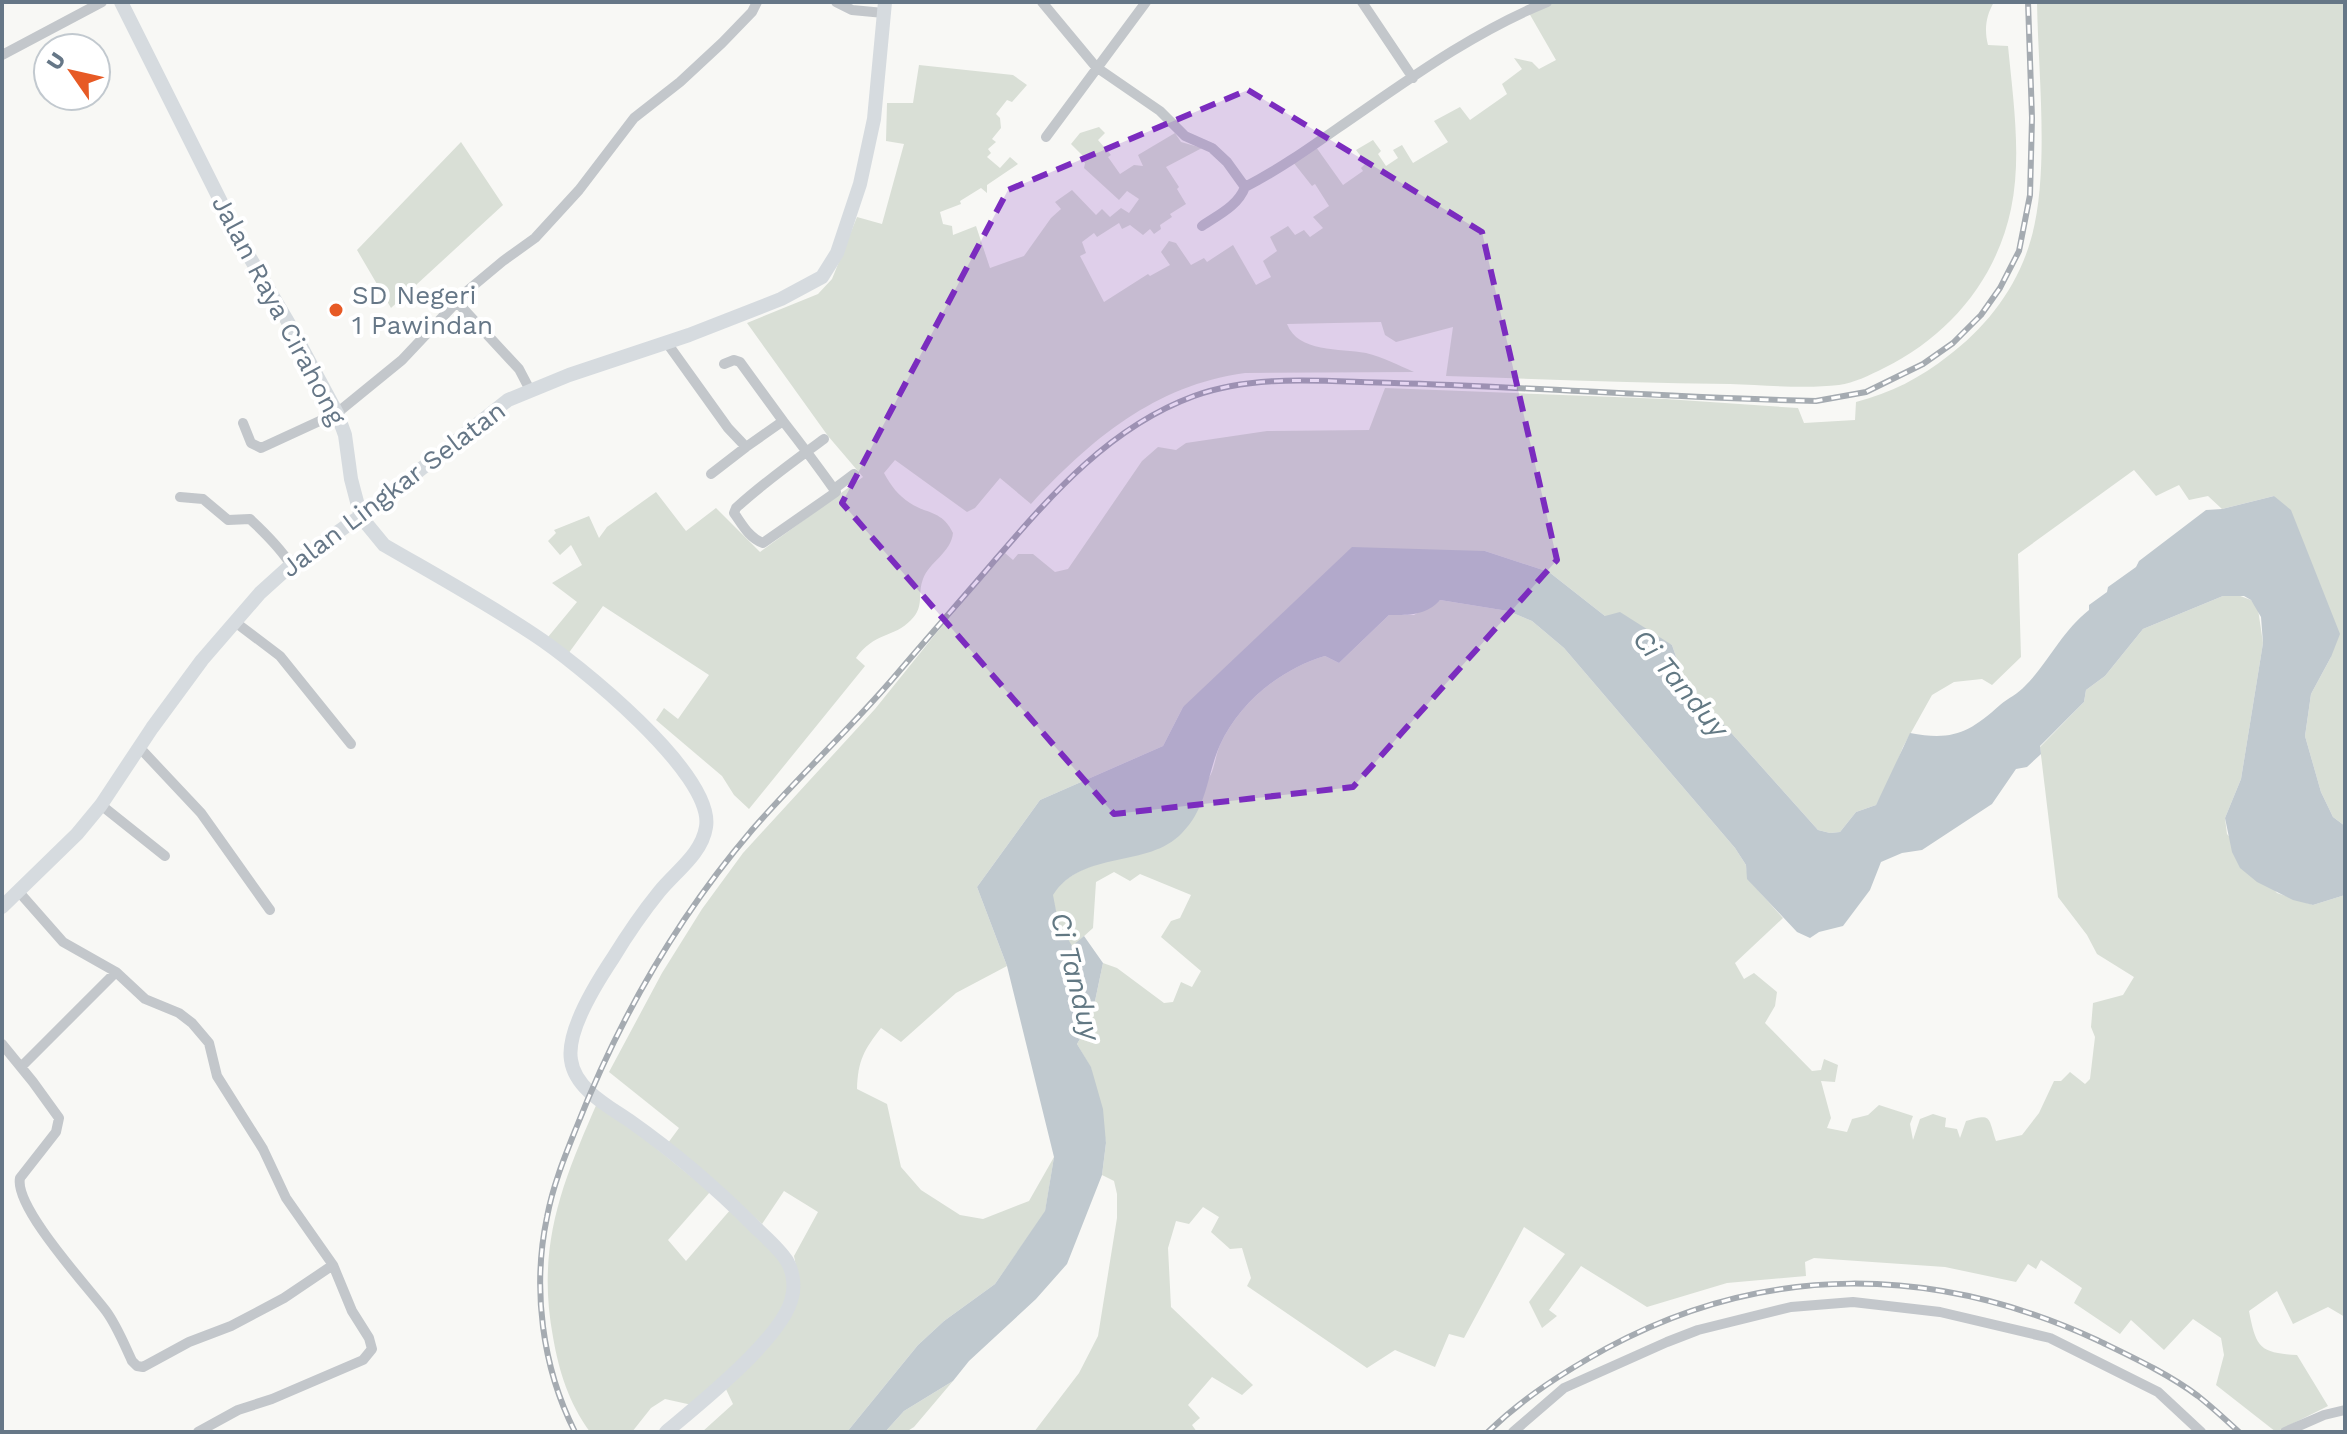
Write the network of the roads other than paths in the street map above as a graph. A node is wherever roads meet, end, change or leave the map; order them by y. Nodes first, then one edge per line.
1 (102, 2) edge
2 (121, 2) edge
3 (757, 2) edge
4 (836, 2) edge
5 (1042, 2) edge
6 (1146, 2) edge
7 (1362, 2) edge
8 (1547, 2) edge
9 (884, 7) edge
10 (2, 55) edge
11 (1096, 67) junction
12 (1413, 78) junction
13 (1046, 137) dead end
14 (1245, 187) junction
15 (1202, 226) dead end
16 (457, 302) junction
17 (667, 343) junction
18 (724, 364) dead end
19 (530, 390) junction
20 (337, 413) junction
21 (783, 421) junction
22 (243, 423) dead end
23 (824, 439) dead end
24 (746, 447) junction
25 (807, 452) junction
26 (711, 474) dead end
27 (854, 474) dead end
28 (834, 489) junction
29 (180, 497) dead end
30 (361, 517) junction
31 (291, 565) junction
32 (235, 622) junction
33 (351, 744) dead end
34 (139, 747) junction
35 (101, 805) junction
36 (165, 856) dead end
37 (19, 892) junction
38 (2, 907) edge
39 (270, 910) dead end
40 (116, 972) junction
41 (2, 1044) edge
42 (21, 1067) junction
43 (333, 1265) junction
44 (2345, 1410) edge
45 (198, 1432) edge
46 (666, 1432) edge
47 (1513, 1432) edge
48 (2201, 1432) edge
49 (2285, 1432) edge

1 - 10 street
2 - 20 street, Jalan Raya Cirahong
3 - 16 street
4 - 9 street
5 - 11 street
6 - 11 street
7 - 12 street
8 - 12 street
9 - 17 street, Jalan Lingkar Selatan
11 - 13 street
11 - 14 street
12 - 14 street
14 - 15 street
16 - 19 street
16 - 20 street
17 - 19 street, Jalan Lingkar Selatan
17 - 24 street
18 - 21 street
19 - 30 street, Jalan Lingkar Selatan
20 - 22 street
20 - 30 street, Jalan Raya Cirahong
21 - 24 street
21 - 25 street
23 - 25 street
24 - 26 street
25 - 28 street
25 - 28 street
27 - 28 street
29 - 31 street
30 - 31 street, Jalan Lingkar Selatan
30 - 46 street, Jalan Raya Cirahong
31 - 32 street, Jalan Lingkar Selatan
32 - 33 street
32 - 34 street, Jalan Lingkar Selatan
34 - 35 street, Jalan Lingkar Selatan
34 - 39 street
35 - 36 street
35 - 37 street, Jalan Lingkar Selatan
37 - 38 street, Jalan Lingkar Selatan
37 - 40 street
40 - 42 street
40 - 43 street
41 - 42 street
42 - 43 street
43 - 45 street
44 - 49 street
47 - 48 street

